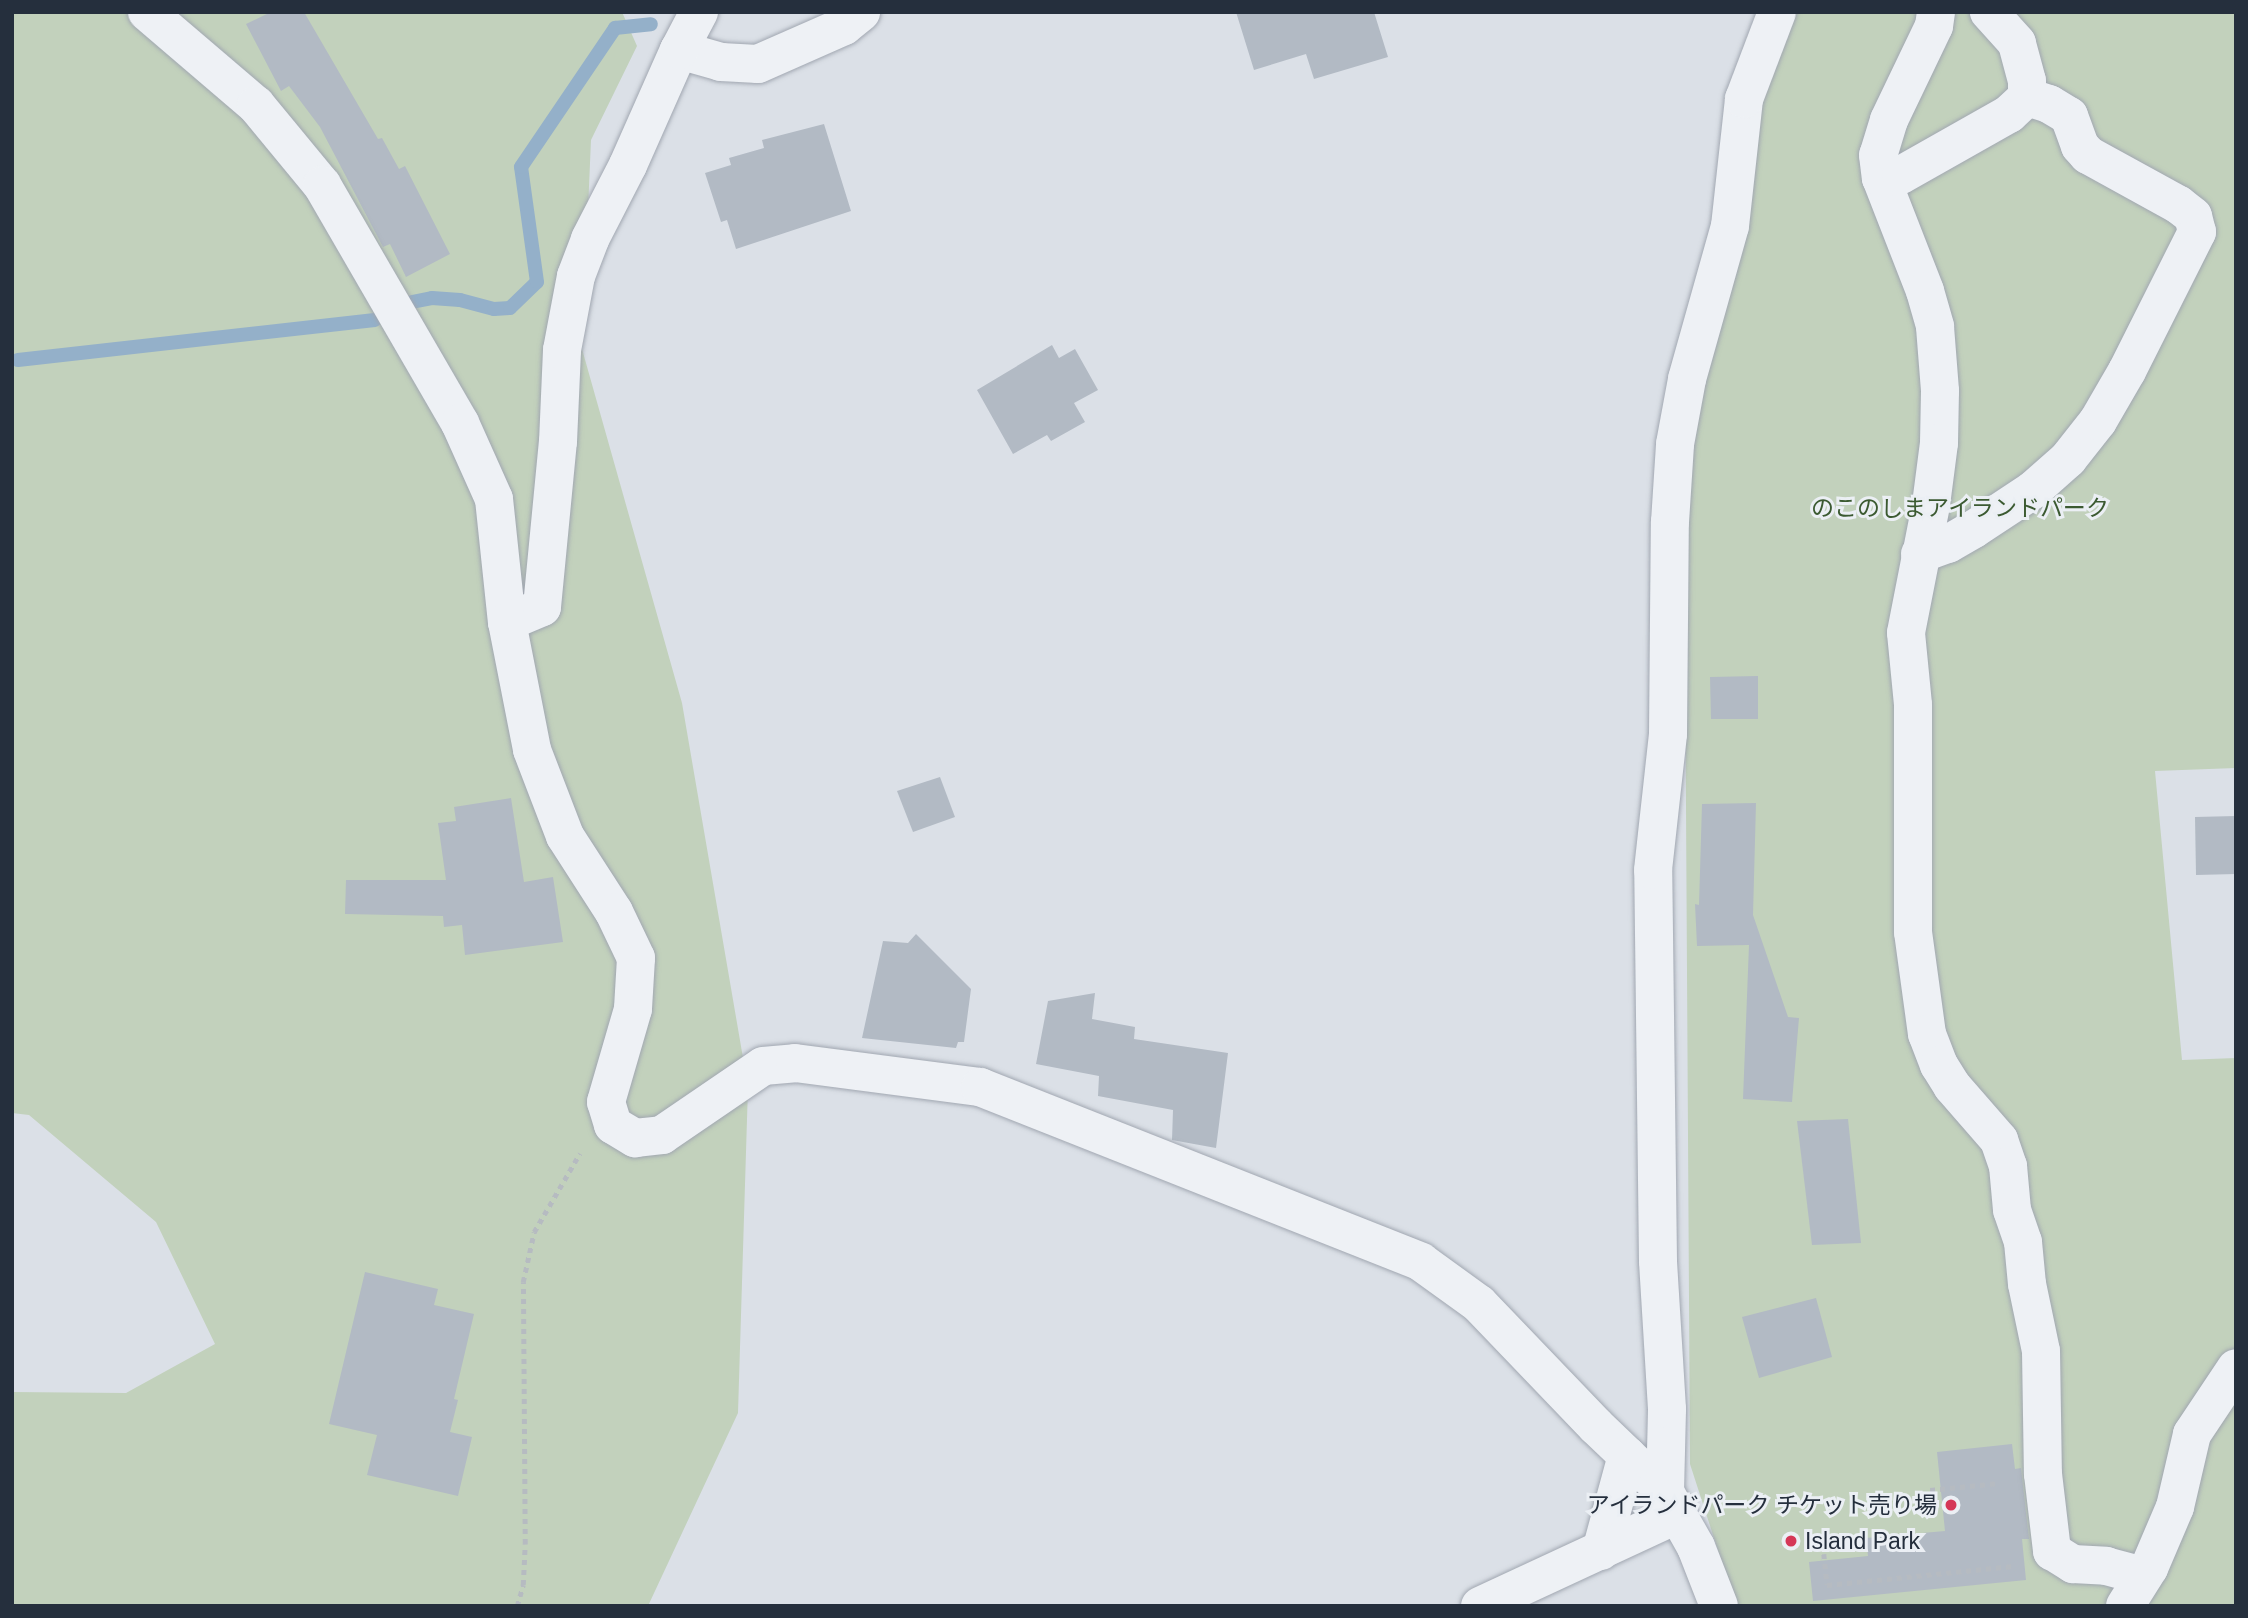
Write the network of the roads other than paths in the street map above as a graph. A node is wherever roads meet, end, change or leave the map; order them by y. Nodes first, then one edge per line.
1 (146, 12) edge
2 (699, 12) edge
3 (861, 12) edge
4 (1777, 12) edge
5 (1936, 12) edge
6 (1989, 12) edge
7 (679, 50) junction
8 (2027, 97) junction
9 (1881, 178) junction
10 (1920, 554) junction
11 (507, 622) junction
12 (2236, 1368) edge
13 (1627, 1455) junction
14 (1671, 1503) junction
15 (1601, 1551) junction
16 (2134, 1591) edge
17 (1480, 1606) edge
18 (1719, 1606) edge

1 - 11 street
2 - 7 street
3 - 7 street
4 - 14 street
5 - 9 street
6 - 8 street
7 - 11 street
8 - 9 street
8 - 10 street
9 - 10 street
10 - 16 street
11 - 13 street
12 - 16 street
13 - 14 street
13 - 15 street
14 - 15 street
14 - 18 street
15 - 17 street

